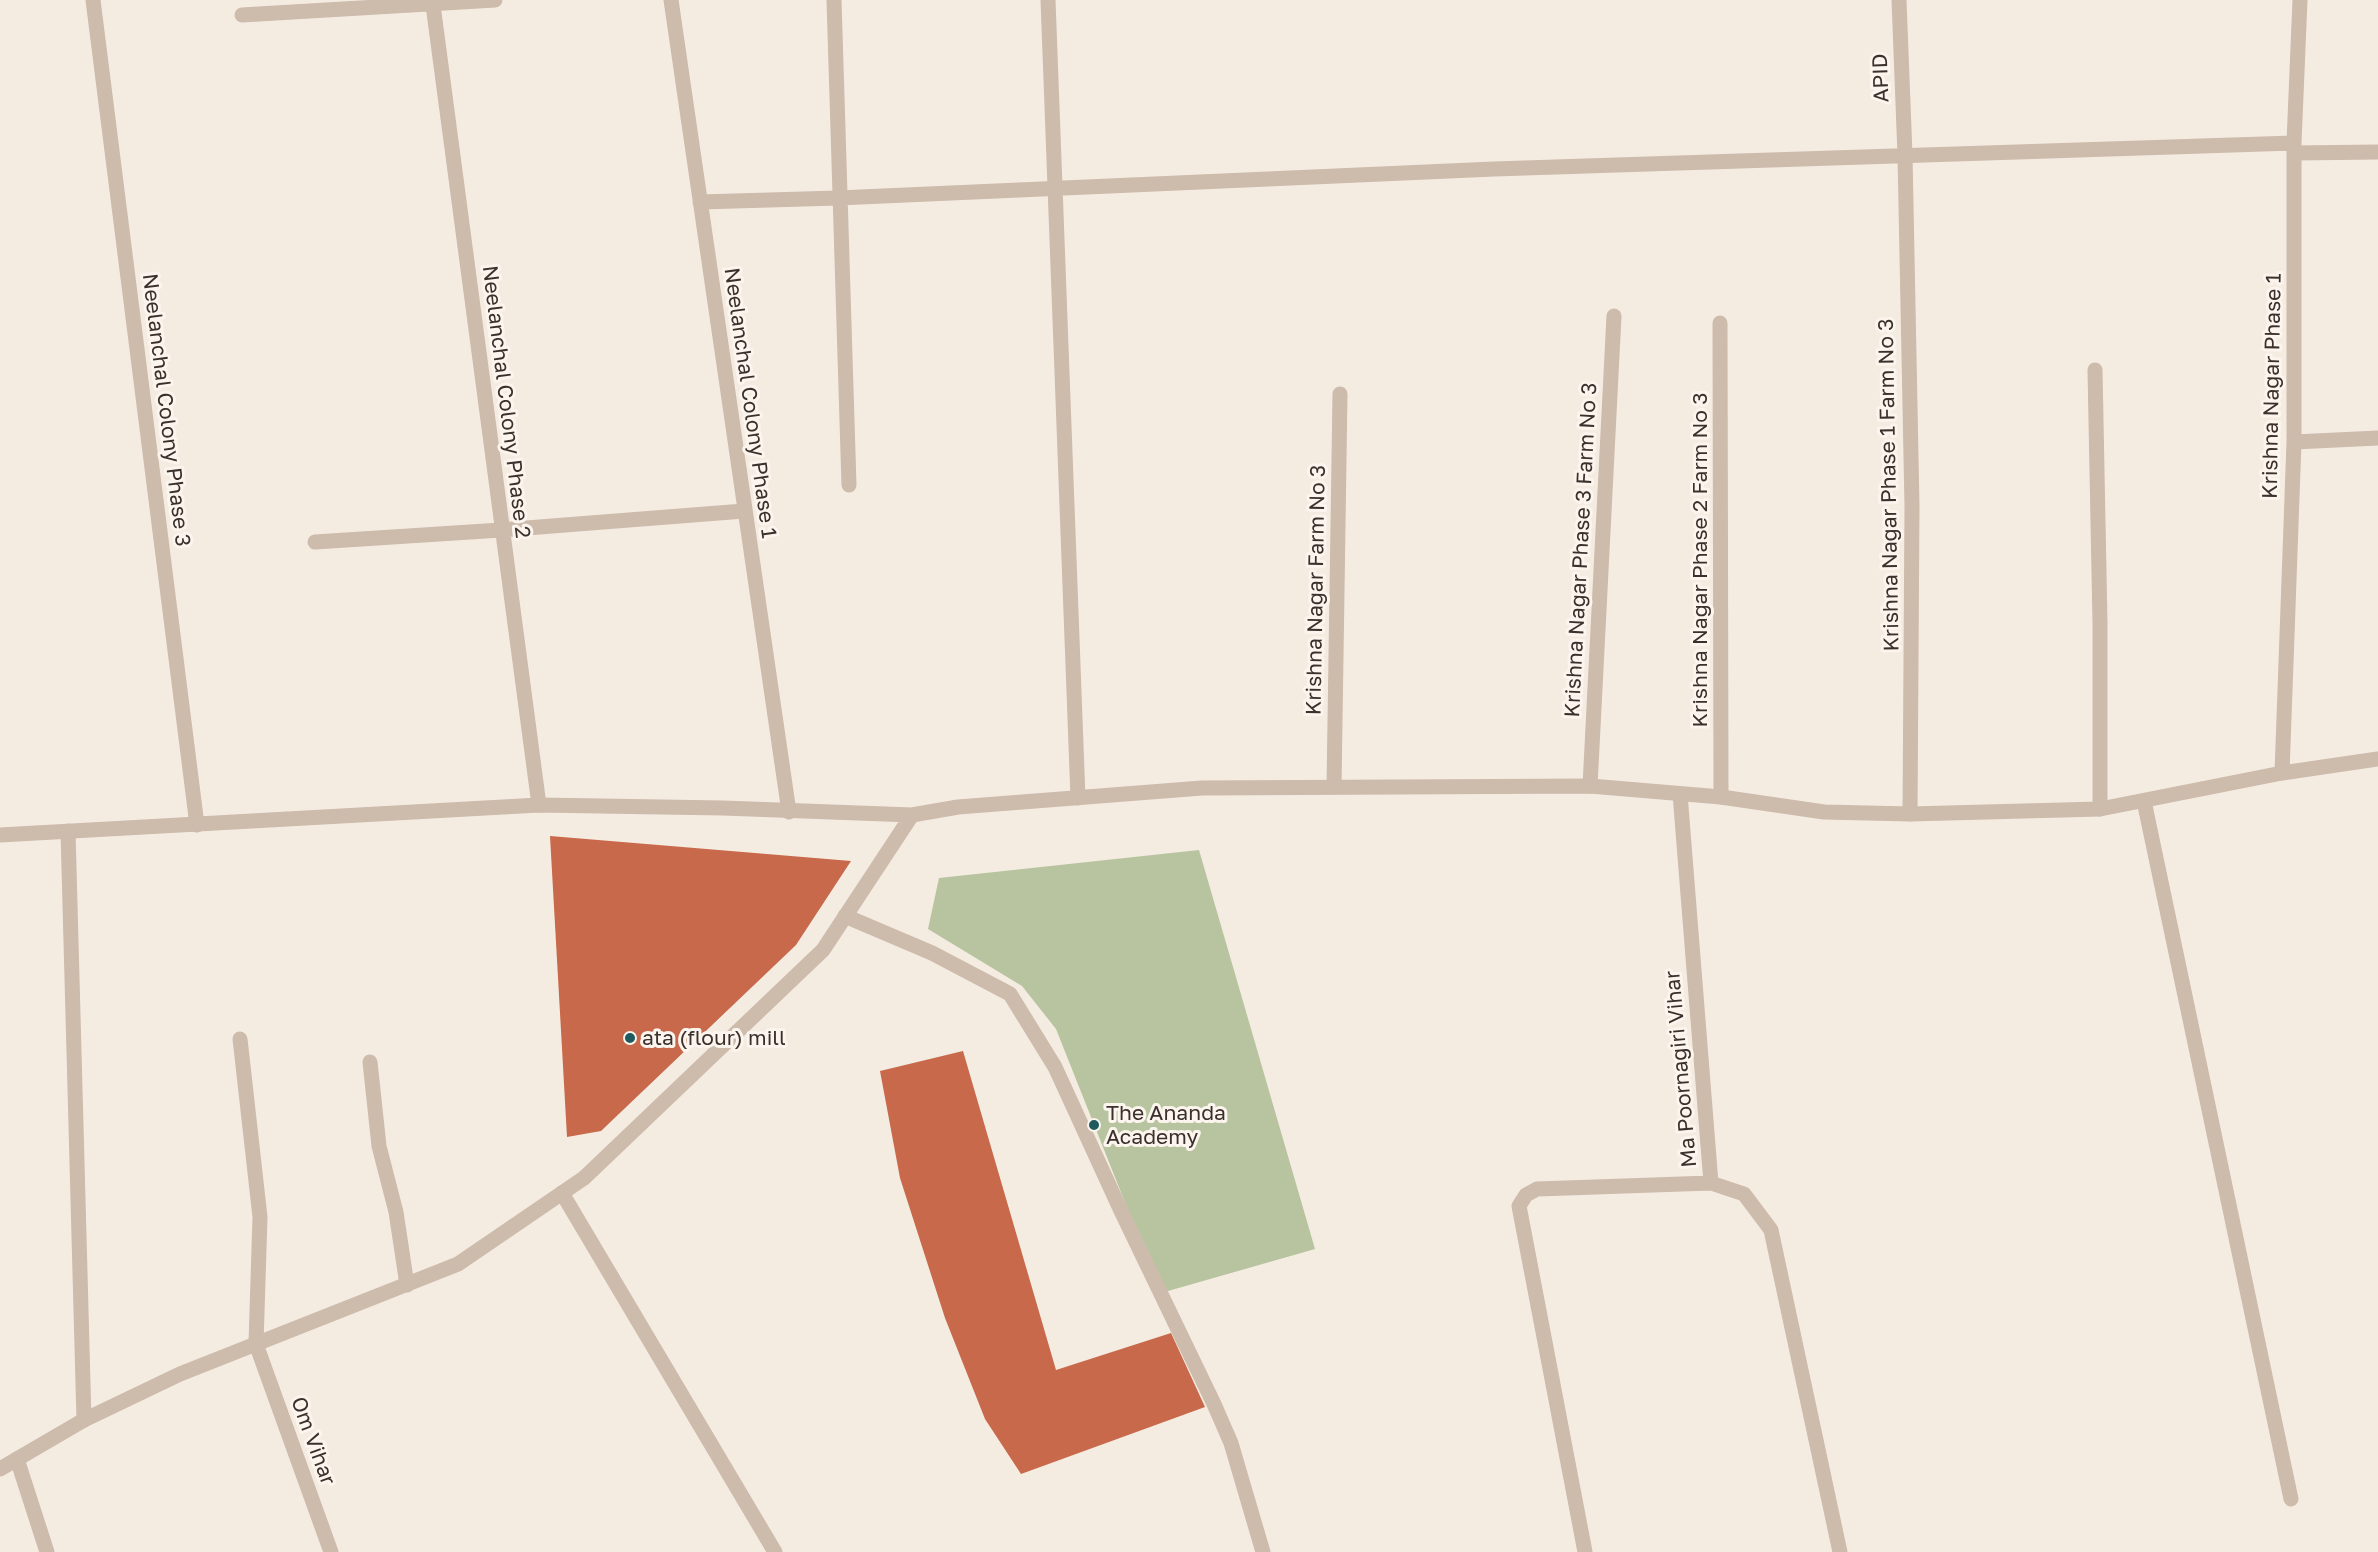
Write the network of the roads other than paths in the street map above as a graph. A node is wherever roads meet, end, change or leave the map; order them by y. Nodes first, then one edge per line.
1 (93, 0) edge
2 (495, 0) edge
3 (671, 0) edge
4 (834, 0) edge
5 (1048, 0) edge
6 (1899, 0) edge
7 (2300, 0) edge
8 (360, 3) edge
9 (433, 5) junction
10 (242, 15) dead end
11 (2294, 148) junction
12 (2378, 152) edge
13 (1905, 155) junction
14 (1055, 189) junction
15 (838, 198) junction
16 (700, 202) junction
17 (1614, 316) dead end
18 (1720, 323) dead end
19 (2095, 370) dead end
20 (1340, 394) dead end
21 (2378, 438) edge
22 (2294, 442) junction
23 (849, 485) dead end
24 (744, 511) junction
25 (501, 530) junction
26 (315, 542) dead end
27 (2378, 759) edge
28 (2282, 773) junction
29 (1590, 786) junction
30 (1334, 787) junction
31 (1680, 794) junction
32 (1721, 797) junction
33 (1078, 798) junction
34 (2145, 801) junction
35 (539, 805) junction
36 (2100, 809) junction
37 (789, 812) junction
38 (1910, 814) junction
39 (912, 815) junction
40 (197, 825) junction
41 (69, 831) junction
42 (0, 835) edge
43 (845, 916) junction
44 (240, 1039) dead end
45 (370, 1062) dead end
46 (1711, 1183) junction
47 (562, 1193) junction
48 (407, 1285) junction
49 (256, 1344) junction
50 (84, 1420) junction
51 (17, 1459) junction
52 (0, 1469) edge
53 (2291, 1498) dead end
54 (47, 1552) edge
55 (331, 1552) edge
56 (775, 1552) edge
57 (1263, 1552) edge
58 (1585, 1552) edge
59 (1840, 1552) edge

1 - 40 street, Neelanchal Colony Phase 3
2 - 9 street
3 - 16 street, Neelanchal Colony Phase 1
4 - 15 street
5 - 14 street
6 - 13 street, APID
7 - 11 street, Krishna Nagar Phase 1
8 - 9 street
8 - 10 street
9 - 25 street, Neelanchal Colony Phase 2
11 - 12 street
11 - 13 street
11 - 22 street, Krishna Nagar Phase 1
13 - 14 street
13 - 38 street, Krishna Nagar Phase 1 Farm No 3
14 - 15 street
14 - 33 street
15 - 16 street
15 - 23 street
16 - 24 street, Neelanchal Colony Phase 1
17 - 29 street, Krishna Nagar Phase 3 Farm No 3
18 - 32 street, Krishna Nagar Phase 2 Farm No 3
19 - 36 street
20 - 30 street, Krishna Nagar Farm No 3
21 - 22 street
22 - 28 street, Krishna Nagar Phase 1
24 - 25 street
24 - 37 street, Neelanchal Colony Phase 1
25 - 26 street
25 - 35 street, Neelanchal Colony Phase 2
27 - 28 street
28 - 34 street
29 - 30 street
29 - 31 street
30 - 33 street
31 - 32 street
31 - 46 street, Ma Poornagiri Vihar
32 - 38 street
33 - 39 street
34 - 36 street
34 - 53 street
35 - 37 street
35 - 40 street
36 - 38 street
37 - 39 street
39 - 43 street
40 - 41 street
41 - 42 street
41 - 50 street
43 - 47 street
43 - 57 street
44 - 49 street
45 - 48 street
46 - 58 street
46 - 59 street, Ma Poornagiri Vihar
47 - 48 street
47 - 56 street
48 - 49 street
49 - 50 street
49 - 55 street, Om Vihar
50 - 51 street
51 - 52 street
51 - 54 street

